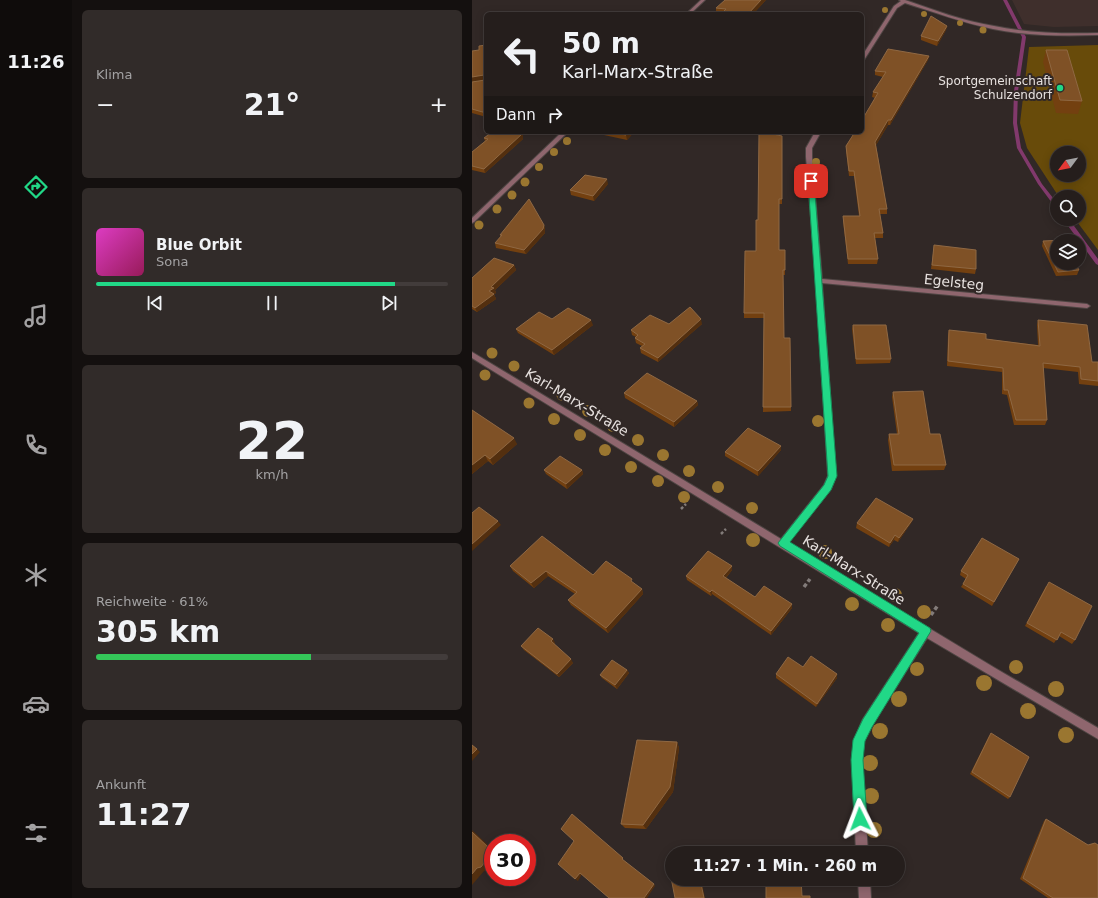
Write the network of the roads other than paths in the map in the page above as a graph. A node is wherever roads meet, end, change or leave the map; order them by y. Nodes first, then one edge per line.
1 (703, 0) edge
2 (903, 1) edge
3 (690, 12) edge
4 (1098, 34) edge
5 (864, 57) edge
6 (563, 134) edge
7 (817, 134) edge
8 (472, 222) edge
9 (819, 281) junction
10 (1087, 306) dead end
11 (472, 355) edge
12 (783, 543) junction
13 (926, 631) junction
14 (1098, 734) edge
15 (862, 846) edge
16 (864, 886) edge
17 (865, 898) edge

1 - 3 street
2 - 4 street
2 - 5 street
6 - 8 street
7 - 9 street
9 - 10 street, Egelsteg
9 - 12 street
11 - 12 street, Karl-Marx-Straße
12 - 13 street, Karl-Marx-Straße
13 - 14 street, Karl-Marx-Straße
13 - 15 street
16 - 17 street

